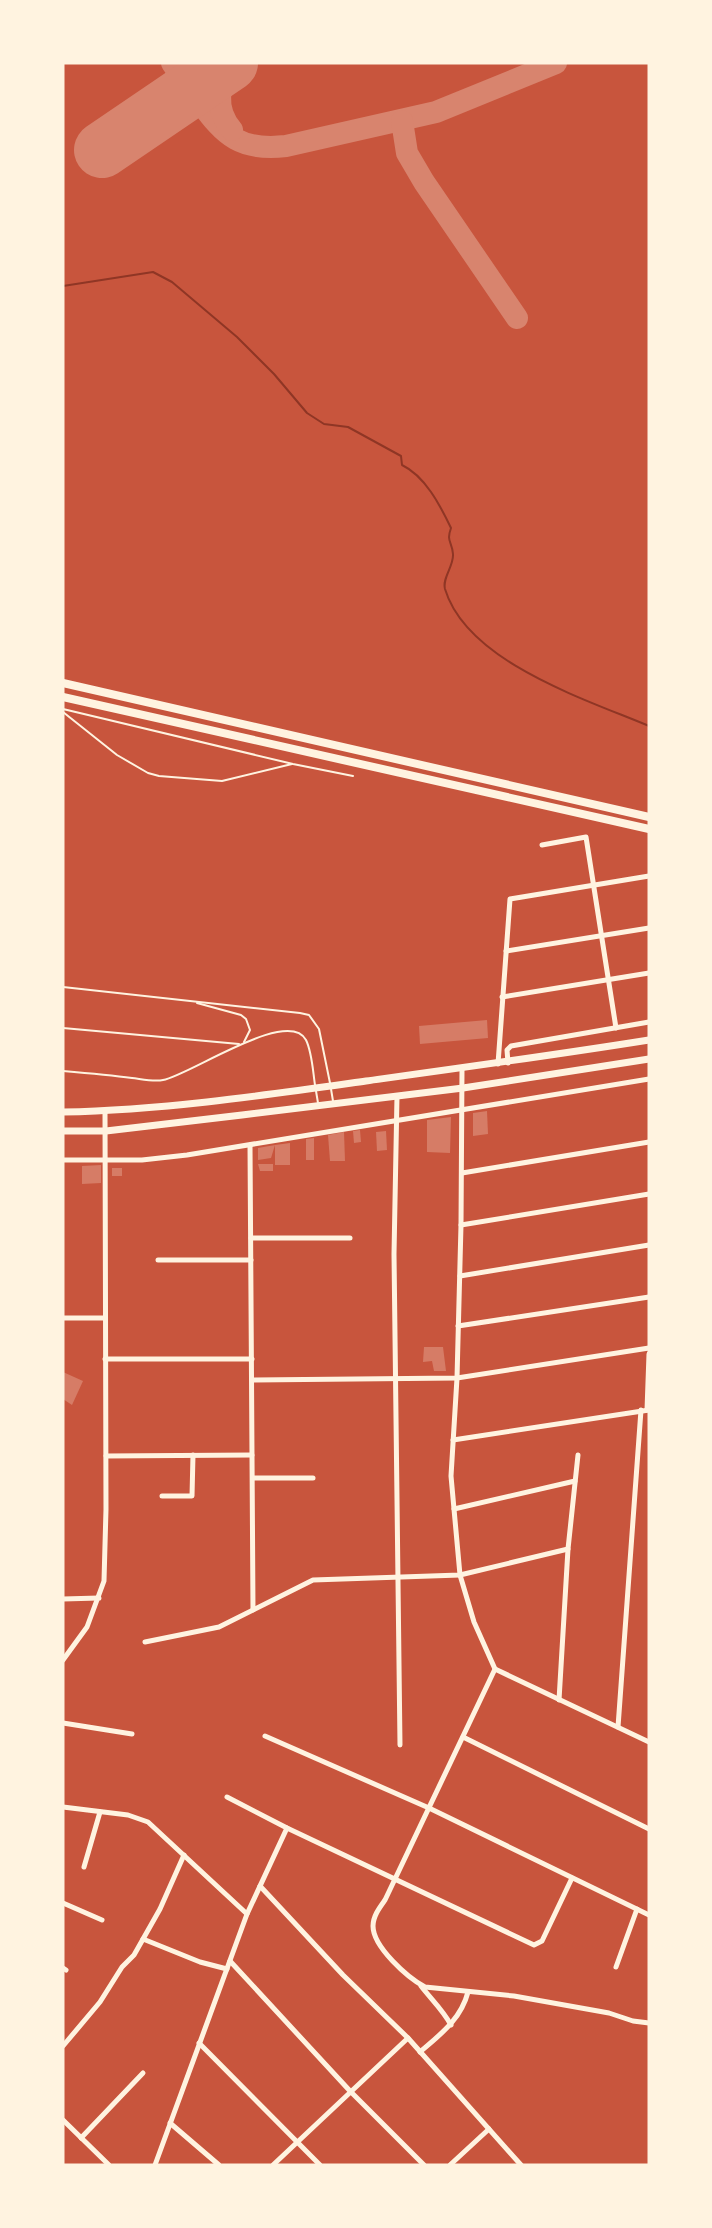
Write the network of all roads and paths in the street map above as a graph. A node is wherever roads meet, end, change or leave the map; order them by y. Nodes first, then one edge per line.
1 (63, 683) edge
2 (63, 697) edge
3 (63, 710) edge
4 (293, 764) junction
5 (353, 776) dead end
6 (649, 817) edge
7 (649, 829) edge
8 (542, 845) dead end
9 (649, 876) edge
10 (593, 885) junction
11 (649, 928) edge
12 (602, 936) junction
13 (506, 951) junction
14 (649, 973) edge
15 (609, 980) junction
16 (63, 987) edge
17 (502, 997) junction
18 (189, 1001) junction
19 (649, 1022) edge
20 (63, 1028) edge
21 (616, 1028) junction
22 (649, 1040) edge
23 (242, 1045) junction
24 (649, 1059) edge
25 (508, 1063) junction
26 (498, 1064) junction
27 (462, 1069) junction
28 (63, 1071) edge
29 (649, 1080) edge
30 (330, 1087) junction
31 (463, 1088) junction
32 (316, 1089) junction
33 (397, 1096) junction
34 (334, 1104) junction
35 (318, 1106) junction
36 (463, 1110) junction
37 (105, 1112) junction
38 (63, 1113) edge
39 (396, 1120) junction
40 (63, 1131) edge
41 (106, 1131) junction
42 (649, 1143) edge
43 (250, 1145) junction
44 (63, 1160) edge
45 (105, 1160) junction
46 (462, 1173) junction
47 (649, 1194) edge
48 (461, 1225) junction
49 (251, 1238) junction
50 (350, 1238) dead end
51 (649, 1245) edge
52 (158, 1260) dead end
53 (251, 1260) junction
54 (460, 1276) junction
55 (649, 1297) edge
56 (63, 1318) edge
57 (105, 1318) junction
58 (458, 1326) junction
59 (649, 1348) edge
60 (649, 1354) edge
61 (105, 1359) junction
62 (252, 1359) junction
63 (457, 1378) junction
64 (252, 1380) junction
65 (396, 1380) junction
66 (646, 1410) edge
67 (453, 1440) junction
68 (193, 1455) junction
69 (252, 1455) junction
70 (578, 1455) dead end
71 (106, 1456) junction
72 (253, 1478) junction
73 (313, 1478) dead end
74 (575, 1481) junction
75 (162, 1496) dead end
76 (454, 1509) junction
77 (568, 1549) junction
78 (460, 1575) junction
79 (398, 1578) junction
80 (99, 1598) junction
81 (63, 1599) edge
82 (253, 1610) junction
83 (145, 1642) dead end
84 (63, 1660) edge
85 (495, 1669) junction
86 (559, 1700) junction
87 (63, 1723) edge
88 (618, 1727) junction
89 (132, 1734) dead end
90 (265, 1736) dead end
91 (463, 1737) junction
92 (649, 1742) edge
93 (400, 1746) dead end
94 (227, 1797) dead end
95 (63, 1807) edge
96 (429, 1808) junction
97 (100, 1812) junction
98 (287, 1828) junction
99 (649, 1829) edge
100 (184, 1855) junction
101 (84, 1867) dead end
102 (572, 1878) junction
103 (395, 1879) junction
104 (260, 1886) junction
105 (63, 1903) edge
106 (638, 1910) junction
107 (247, 1914) junction
108 (649, 1915) edge
109 (102, 1920) dead end
110 (143, 1939) junction
111 (230, 1960) junction
112 (616, 1967) dead end
113 (227, 1969) junction
114 (420, 1984) junction
115 (468, 1992) junction
116 (649, 2023) edge
117 (451, 2025) junction
118 (408, 2038) junction
119 (199, 2043) junction
120 (63, 2046) edge
121 (420, 2052) junction
122 (143, 2073) dead end
123 (351, 2091) junction
124 (63, 2120) edge
125 (171, 2122) junction
126 (489, 2129) junction
127 (81, 2138) junction
128 (296, 2142) junction
129 (109, 2165) edge
130 (155, 2165) edge
131 (219, 2165) edge
132 (273, 2165) edge
133 (320, 2165) edge
134 (424, 2165) edge
135 (450, 2165) edge
136 (520, 2165) edge

1 - 6 main road
2 - 7 main road
3 - 4 lane
3 - 4 lane
4 - 5 lane
8 - 10 street
9 - 10 street
10 - 12 street
10 - 13 street
11 - 12 street
12 - 13 street
12 - 15 street
13 - 17 street
14 - 15 street
15 - 17 street
15 - 21 street
16 - 18 lane
17 - 26 street
18 - 23 lane
18 - 30 lane
19 - 21 street
20 - 23 lane
21 - 25 street
22 - 25 main road
23 - 28 lane
23 - 32 lane
24 - 31 main road
25 - 26 main road
26 - 27 main road
27 - 30 main road
27 - 31 street
29 - 36 street
30 - 32 main road
30 - 34 lane
31 - 33 main road
31 - 36 street
32 - 35 lane
32 - 37 main road
33 - 34 main road
33 - 39 street
34 - 35 main road
35 - 41 main road
36 - 39 street
36 - 46 street
37 - 38 main road
37 - 41 street
39 - 43 street
39 - 65 street
40 - 41 main road
41 - 45 street
42 - 46 street
43 - 45 street
43 - 49 street
44 - 45 street
45 - 57 street
46 - 48 street
47 - 48 street
48 - 54 street
49 - 50 street
49 - 53 street
51 - 54 street
52 - 53 street
53 - 62 street
54 - 58 street
55 - 58 street
56 - 57 street
57 - 61 street
58 - 63 street
59 - 63 street
60 - 66 street
61 - 62 street
61 - 71 street
62 - 64 street
63 - 65 street
63 - 67 street
64 - 65 street
64 - 69 street
65 - 79 street
66 - 67 street
66 - 88 street
67 - 76 street
68 - 69 street
68 - 71 street
68 - 75 street
69 - 72 street
70 - 74 street
71 - 80 street
72 - 73 street
72 - 82 street
74 - 76 street
74 - 77 street
76 - 78 street
77 - 78 street
77 - 86 street
78 - 79 street
78 - 85 street
79 - 82 street
79 - 93 street
80 - 81 street
80 - 84 street
82 - 83 street
85 - 86 street
85 - 91 street
86 - 88 street
87 - 89 street
88 - 92 street
90 - 96 street
91 - 96 street
91 - 99 street
94 - 98 street
95 - 97 street
96 - 102 street
96 - 103 street
97 - 100 street
97 - 101 street
98 - 103 street
98 - 104 street
100 - 107 street
100 - 110 street
102 - 103 street
102 - 106 street
103 - 114 street
104 - 107 street
104 - 118 street
105 - 109 street
106 - 108 street
106 - 112 street
107 - 111 street
110 - 113 street
110 - 120 street
111 - 113 street
111 - 123 street
113 - 119 street
114 - 115 street
114 - 117 street
115 - 116 street
115 - 117 street
117 - 121 street
118 - 121 street
118 - 123 street
119 - 125 street
119 - 128 street
121 - 126 street
122 - 127 street
123 - 128 street
123 - 134 street
124 - 127 street
125 - 130 street
125 - 131 street
126 - 135 street
126 - 136 street
127 - 129 street
128 - 132 street
128 - 133 street

